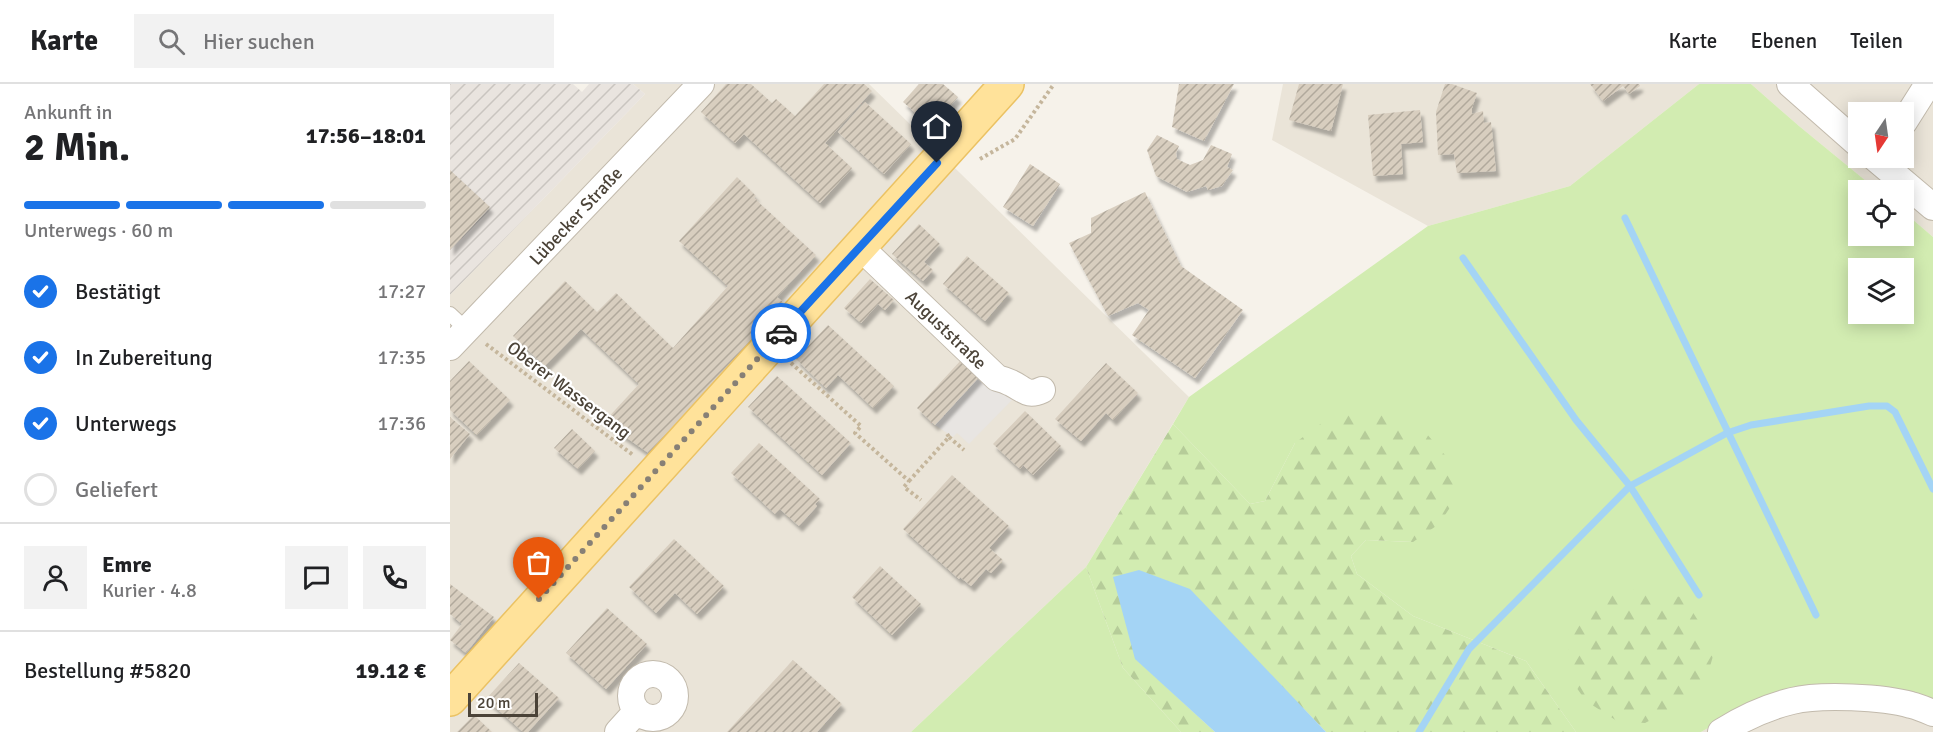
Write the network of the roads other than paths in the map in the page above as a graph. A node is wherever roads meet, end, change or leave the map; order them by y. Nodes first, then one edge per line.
1 (700, 84) edge
2 (1790, 84) edge
3 (1928, 84) edge
4 (998, 88) edge
5 (1914, 106) edge
6 (1848, 135) edge
7 (1889, 168) edge
8 (1933, 207) edge
9 (860, 247) junction
10 (456, 330) edge
11 (1042, 390) dead end
12 (450, 699) edge
13 (637, 711) dead end
14 (1933, 713) edge
15 (618, 732) edge
16 (1721, 732) edge

1 - 10 street, Lübecker Straße
2 - 6 street
3 - 5 street
4 - 9 main road
7 - 8 street
9 - 11 street, Auguststraße
9 - 12 main road
13 - 15 street
14 - 16 street

